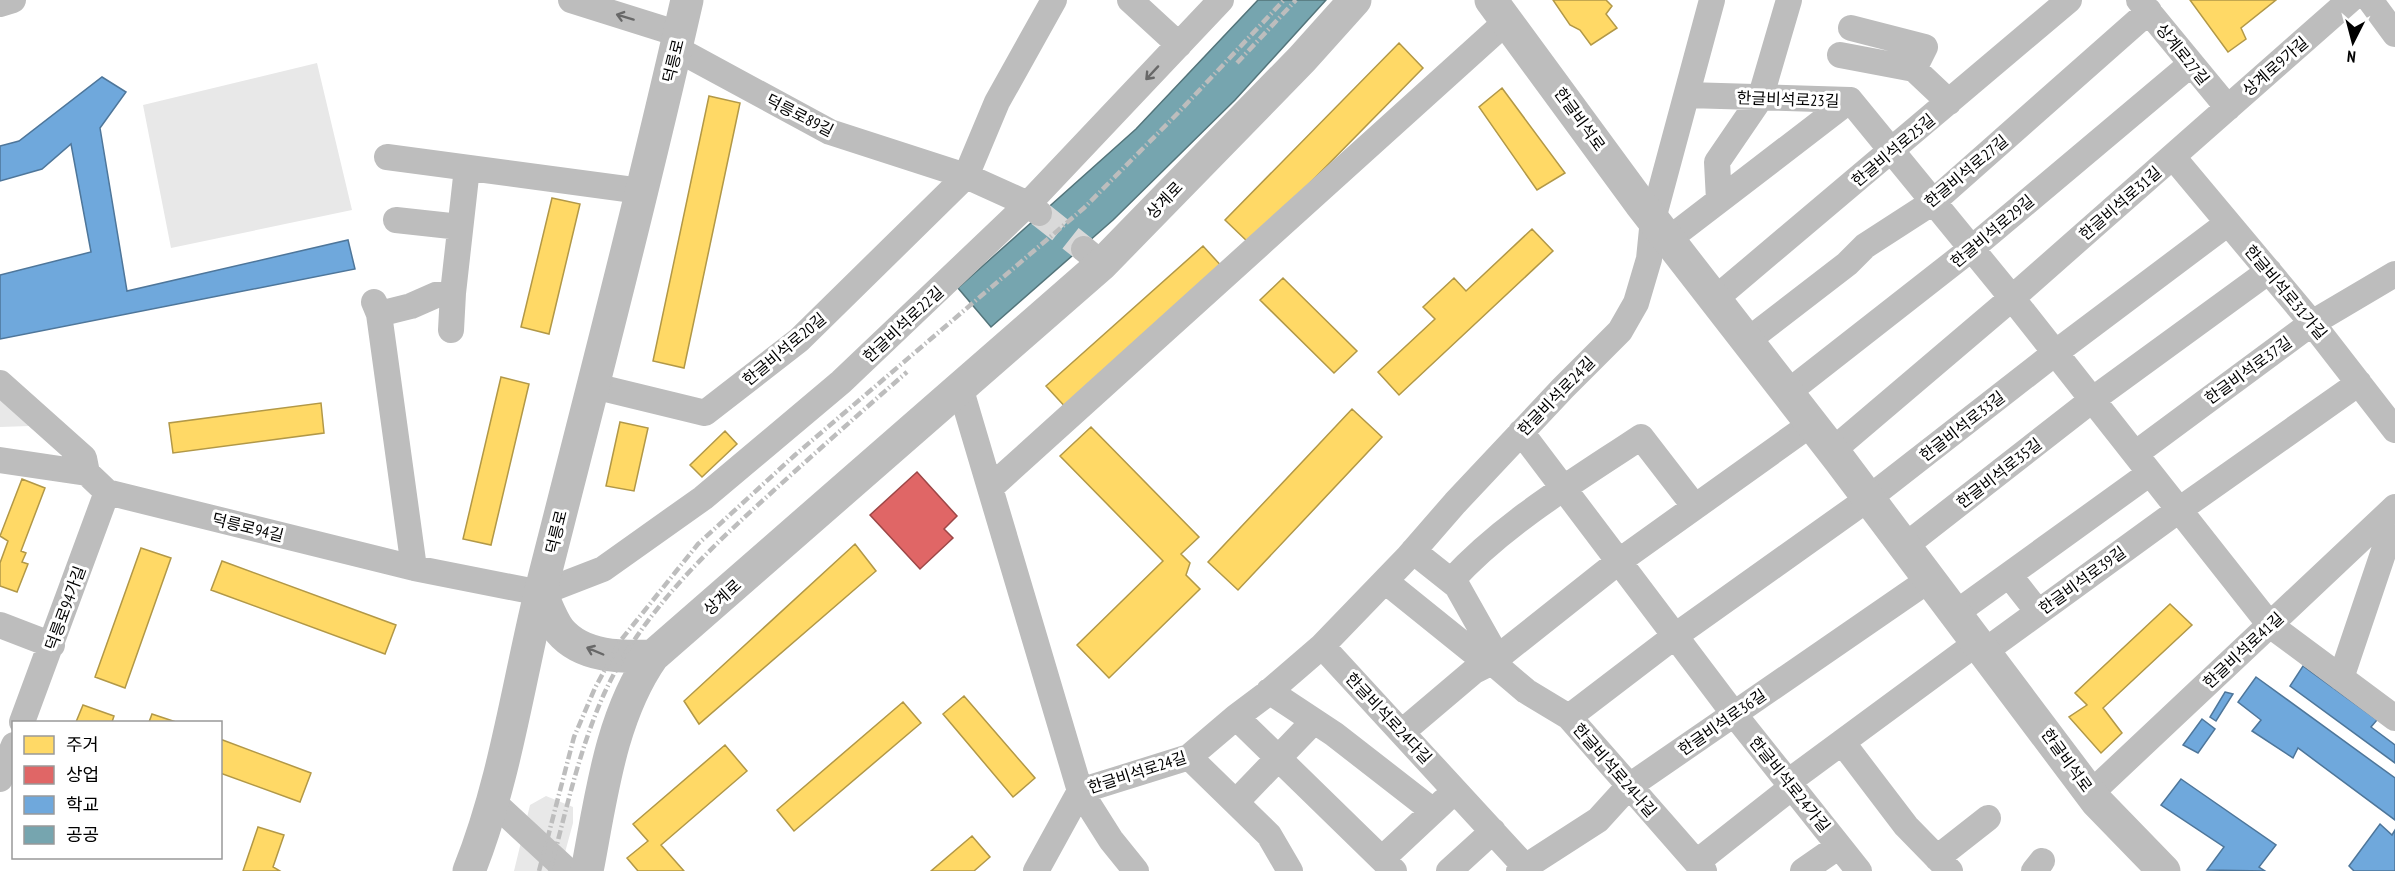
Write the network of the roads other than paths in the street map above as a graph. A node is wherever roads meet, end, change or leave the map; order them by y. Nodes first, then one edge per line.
1 (13, 0) edge
2 (571, 0) edge
3 (687, 0) edge
4 (1054, 0) edge
5 (1130, 0) edge
6 (1221, 0) edge
7 (1712, 0) edge
8 (1789, 0) edge
9 (2069, 0) edge
10 (2350, 0) edge
11 (2370, 0) edge
12 (1348, 2) edge
13 (0, 4) edge
14 (2144, 6) edge
15 (1499, 10) edge
16 (1851, 28) dead end
17 (2395, 34) edge
18 (677, 41) junction
19 (1179, 45) junction
20 (1840, 55) dead end
21 (2192, 64) junction
22 (1914, 69) junction
23 (1687, 95) junction
24 (1760, 99) junction
25 (1850, 100) junction
26 (1949, 102) junction
27 (2228, 108) junction
28 (1892, 151) junction
29 (2173, 157) junction
30 (387, 158) dead end
31 (467, 168) junction
32 (966, 176) junction
33 (641, 192) junction
34 (1719, 200) junction
35 (1933, 202) junction
36 (1034, 209) junction
37 (396, 220) dead end
38 (2228, 223) junction
39 (460, 227) junction
40 (1661, 229) junction
41 (1971, 249) junction
42 (2269, 271) junction
43 (2395, 274) edge
44 (453, 293) junction
45 (2012, 298) junction
46 (1715, 299) junction
47 (2312, 323) junction
48 (451, 330) dead end
49 (1747, 342) junction
50 (2055, 353) junction
51 (0, 383) edge
52 (2359, 383) junction
53 (594, 386) junction
54 (960, 387) junction
55 (1787, 393) junction
56 (2092, 400) junction
57 (1811, 423) junction
58 (2395, 430) edge
59 (1521, 432) junction
60 (1832, 451) junction
61 (2135, 454) junction
62 (0, 460) edge
63 (87, 473) junction
64 (2150, 473) junction
65 (990, 488) junction
66 (1563, 489) junction
67 (106, 492) junction
68 (1869, 498) junction
69 (1695, 507) junction
70 (2395, 507) edge
71 (2179, 510) junction
72 (2395, 518) edge
73 (1905, 546) junction
74 (1413, 550) junction
75 (1618, 562) junction
76 (414, 568) junction
77 (2009, 574) junction
78 (1930, 579) junction
79 (1385, 581) junction
80 (1451, 581) junction
81 (541, 594) junction
82 (2038, 612) junction
83 (1956, 613) junction
84 (0, 625) edge
85 (2270, 625) junction
86 (1675, 636) junction
87 (52, 645) junction
88 (1322, 645) junction
89 (1981, 647) junction
90 (653, 656) junction
91 (1492, 661) junction
92 (2341, 678) junction
93 (1269, 692) junction
94 (1734, 714) junction
95 (1236, 717) junction
96 (1569, 717) junction
97 (2395, 718) edge
98 (23, 721) edge
99 (1314, 721) junction
100 (1402, 732) junction
101 (1842, 742) junction
102 (1189, 757) junction
103 (1278, 759) junction
104 (1790, 784) junction
105 (1628, 787) junction
106 (1456, 790) junction
107 (1080, 791) junction
108 (2091, 794) junction
109 (492, 801) junction
110 (1236, 802) junction
111 (1433, 811) junction
112 (1988, 818) dead end
113 (1493, 831) junction
114 (1839, 846) junction
115 (1943, 864) edge
116 (1389, 865) edge
117 (1701, 867) edge
118 (1525, 870) edge
119 (469, 871) edge
120 (568, 871) edge
121 (587, 871) edge
122 (1036, 871) edge
123 (1136, 871) edge
124 (1290, 871) edge
125 (1449, 871) edge
126 (1803, 871) edge
127 (1859, 871) edge
128 (2164, 871) edge

1 - 13 street
18 -> 2 street, 덕릉로89길
3 - 18 main road, 덕릉로
4 - 32 street, 한글비석로20길
5 - 19 street
6 - 19 street, 한글비석로22길
7 - 23 street
8 - 24 street
9 - 26 street, 한글비석로25길
10 - 27 street, 상계로9가길
11 - 17 street
12 - 54 main road, 상계로
14 - 21 street, 상계로27길
14 - 35 street, 한글비석로27길
15 - 40 main road, 한글비석로
15 - 65 street
16 - 22 street
18 - 32 street, 덕릉로89길
18 - 33 main road, 덕릉로
19 -> 36 street, 한글비석로22길
20 - 22 street
21 - 27 street, 상계로27길
21 - 41 street, 한글비석로29길
22 - 26 street
23 - 24 street, 한글비석로23길
23 - 40 street
24 - 25 street, 한글비석로23길
24 - 34 street
25 - 28 street, 한글비석로23길
25 - 34 street
26 - 28 street, 한글비석로25길
27 - 29 street, 한글비석로31길
28 - 35 street, 한글비석로23길
28 - 46 street, 한글비석로25길
29 - 38 street, 한글비석로31가길
29 - 45 street, 한글비석로31길
30 - 31 street
31 - 33 street
31 - 39 street
32 - 36 street
32 - 53 street, 한글비석로20길
33 - 53 main road, 덕릉로
34 - 40 street
35 - 41 street, 한글비석로23길
35 - 49 street, 한글비석로27길
36 - 81 street, 한글비석로22길
37 - 39 street
38 - 42 street, 한글비석로31가길
38 - 50 street, 한글비석로33길
39 - 44 street
40 - 46 main road, 한글비석로
40 - 59 street, 한글비석로24길
41 - 45 street, 한글비석로23길
41 - 55 street, 한글비석로29길
42 - 47 street, 한글비석로31가길
42 - 56 street, 한글비석로35길
43 - 47 street, 한글비석로37길
44 - 48 street
44 - 76 street
45 - 50 street
45 - 60 street, 한글비석로31길
46 - 49 main road, 한글비석로
47 - 52 street, 한글비석로31가길
47 - 61 street, 한글비석로37길
49 - 55 main road, 한글비석로
50 - 56 street
50 - 68 street, 한글비석로33길
51 - 63 street
52 - 58 street, 한글비석로31가길
52 - 71 street, 한글비석로39길
53 - 81 main road, 덕릉로
54 - 65 street
54 - 90 main road, 상계로
55 - 57 main road, 한글비석로
56 - 61 street
56 - 73 street, 한글비석로35길
57 - 60 main road, 한글비석로
57 - 69 street
59 - 66 street, 한글비석로24가길
59 - 74 street, 한글비석로24길
60 - 68 main road, 한글비석로
61 - 64 street
62 - 63 street
63 - 67 street
64 - 71 street
64 - 77 street
65 - 107 street
66 - 69 street
66 - 75 street, 한글비석로24가길
66 - 80 street
67 - 76 street, 덕릉로94길
67 - 87 street, 덕릉로94가길
68 - 73 main road, 한글비석로
68 - 86 street
69 - 75 street
70 - 85 street, 한글비석로41길
71 - 82 street, 한글비석로39길
71 - 85 street
72 - 92 street
73 - 78 main road, 한글비석로
74 - 79 street, 한글비석로24길
74 - 80 street
75 - 86 street, 한글비석로24가길
75 - 91 street
76 - 81 street, 덕릉로94길
77 - 82 street
77 - 83 street
78 - 83 main road, 한글비석로
78 - 94 street, 한글비석로36길
79 - 88 street, 한글비석로24길
79 - 91 street, 한글비석로24나길
80 - 91 street
90 -> 81 main road
81 - 109 main road, 덕릉로
82 - 89 street, 한글비석로39길
83 - 89 main road, 한글비석로
84 - 87 street
85 - 92 street
85 - 108 street, 한글비석로41길
86 - 94 street, 한글비석로24가길
86 - 96 street
87 - 98 street, 덕릉로94가길
88 - 93 street, 한글비석로24길
88 - 100 street, 한글비석로24다길
89 - 101 street
89 - 108 main road, 한글비석로
90 - 121 main road, 상계로
91 - 96 street, 한글비석로24나길
91 - 100 street
92 - 97 street
93 - 95 street, 한글비석로24길
93 - 99 street
94 - 104 street, 한글비석로24가길
94 - 105 street, 한글비석로36길
95 - 102 street, 한글비석로24길
95 - 103 street
96 - 105 street, 한글비석로24나길
99 - 103 street
99 - 111 street
100 - 106 street, 한글비석로24다길
101 - 104 street
101 - 115 street
102 - 107 street, 한글비석로24길
102 - 110 street
103 - 110 street
103 - 116 street
104 - 114 street, 한글비석로24가길
104 - 117 street
105 - 117 street, 한글비석로24나길
105 - 118 street, 한글비석로36길
106 - 111 street
106 - 113 street, 한글비석로24다길
107 - 122 street, 한글비석로24길
107 - 123 street
108 - 128 main road, 한글비석로
109 - 119 main road, 덕릉로
109 - 120 street
110 - 124 street
111 - 116 street
112 - 115 street
113 - 118 street, 한글비석로24다길
113 - 125 street
114 - 126 street, 한글비석로24가길
114 - 127 street, 한글비석로24가길

